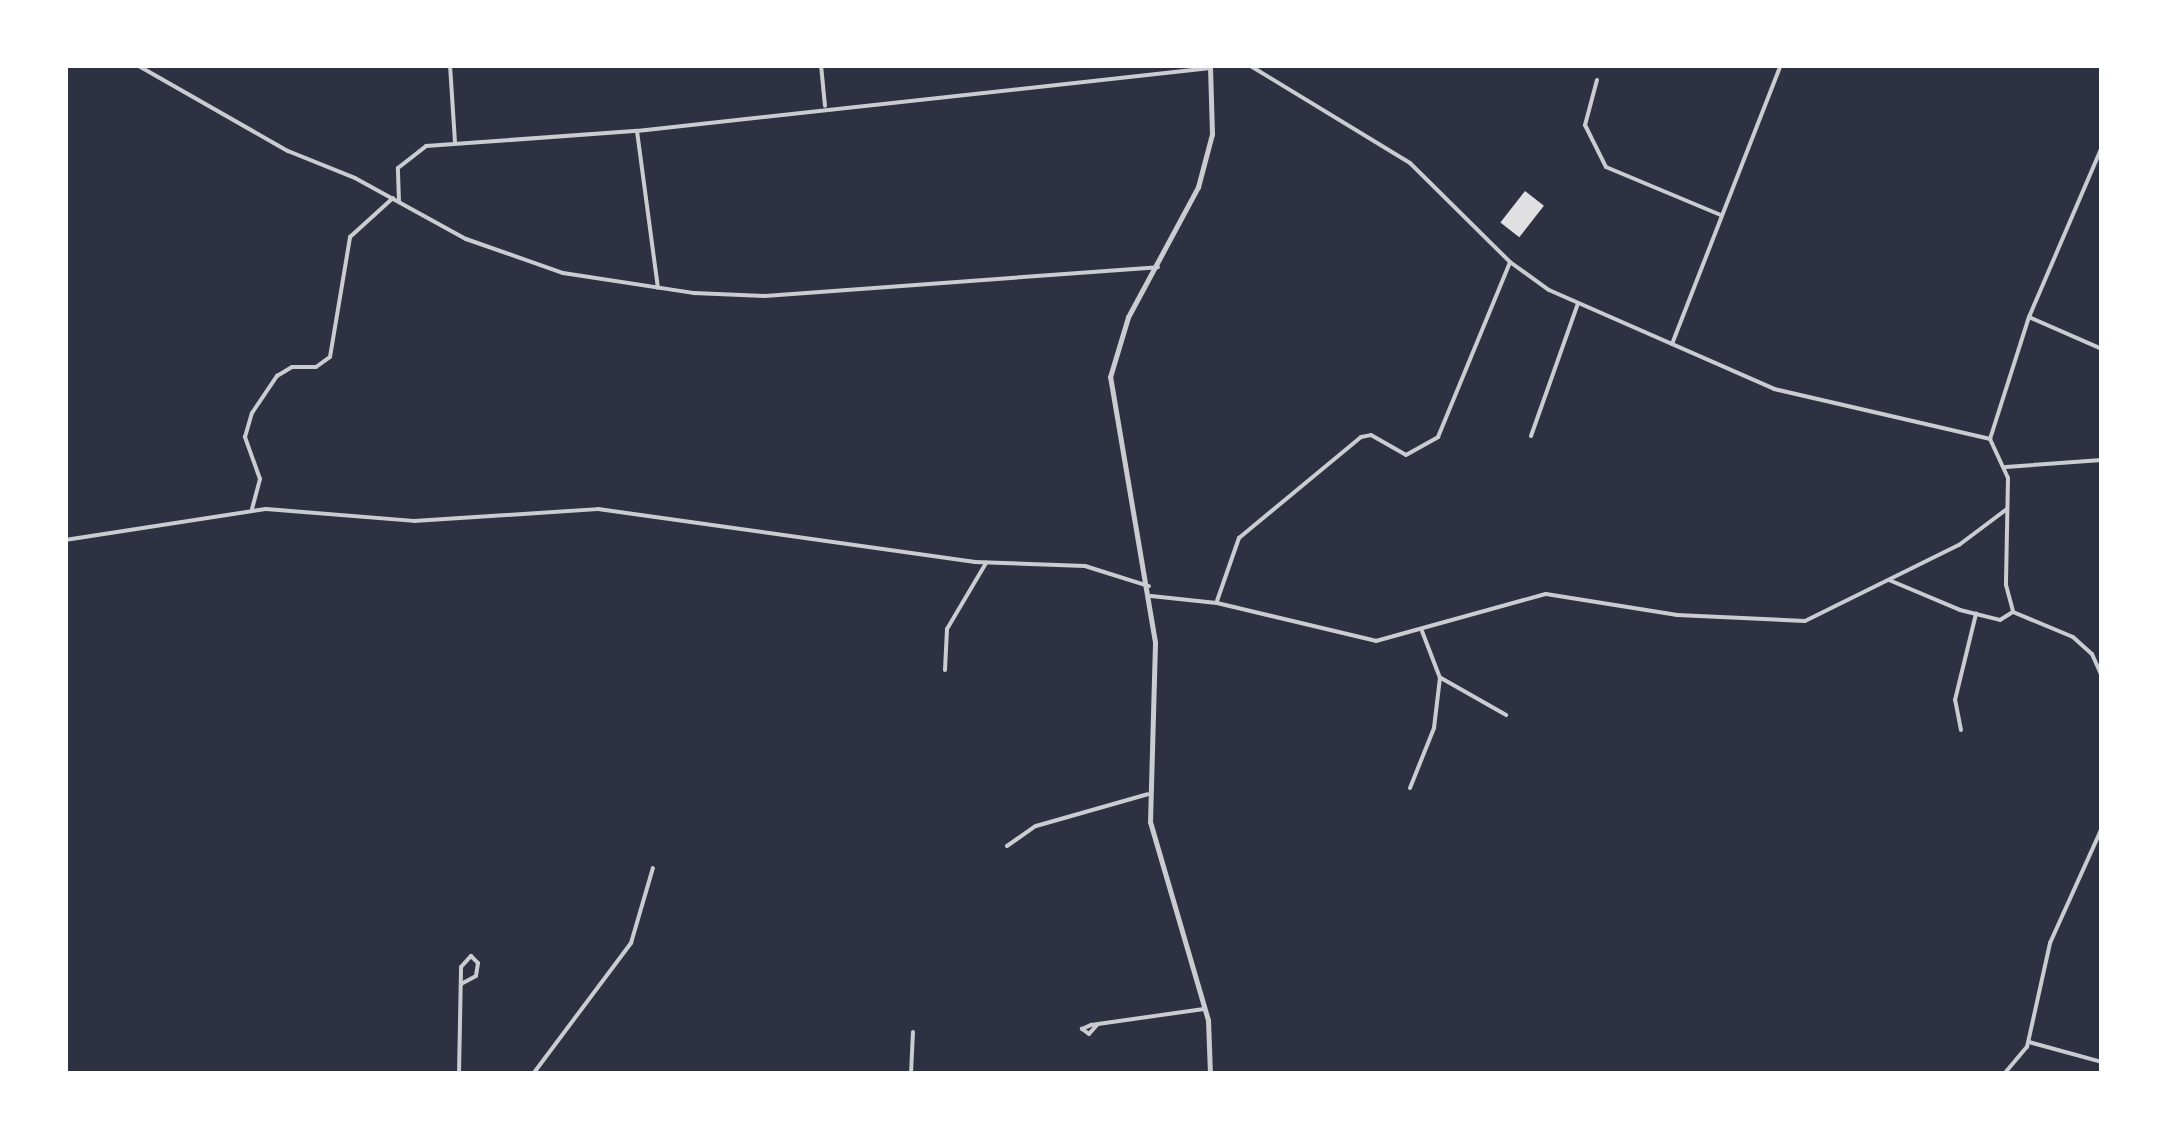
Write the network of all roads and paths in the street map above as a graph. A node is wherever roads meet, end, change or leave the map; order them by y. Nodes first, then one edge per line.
1 (137, 65) edge
2 (450, 65) edge
3 (821, 65) edge
4 (1249, 65) edge
5 (1781, 65) edge
6 (1210, 66) edge
7 (1597, 80) dead end
8 (826, 106) junction
9 (637, 131) junction
10 (455, 142) junction
11 (2102, 147) edge
12 (396, 199) junction
13 (1721, 216) junction
14 (1510, 262) junction
15 (1158, 267) junction
16 (658, 288) junction
17 (1578, 303) junction
18 (2030, 317) junction
19 (1672, 344) junction
20 (2102, 349) edge
21 (1531, 436) dead end
22 (1990, 439) junction
23 (2102, 460) edge
24 (2006, 466) junction
25 (2007, 509) junction
26 (252, 510) junction
27 (65, 540) edge
28 (986, 562) junction
29 (1889, 580) junction
30 (1148, 586) junction
31 (1151, 596) junction
32 (1217, 603) junction
33 (2013, 612) junction
34 (1976, 614) junction
35 (1422, 631) junction
36 (2102, 650) edge
37 (2092, 654) junction
38 (945, 670) dead end
39 (2102, 676) edge
40 (1439, 677) junction
41 (1506, 715) dead end
42 (1961, 730) dead end
43 (1410, 788) dead end
44 (1148, 794) junction
45 (2102, 828) edge
46 (1007, 846) dead end
47 (653, 868) dead end
48 (461, 984) junction
49 (1204, 1009) junction
50 (1097, 1025) dead end
51 (913, 1032) dead end
52 (2028, 1042) junction
53 (2102, 1062) edge
54 (460, 1074) edge
55 (534, 1074) edge
56 (911, 1074) edge
57 (1210, 1074) edge
58 (2004, 1074) edge

1 - 12 street
2 - 10 street
3 - 8 street
4 - 14 street
5 - 13 street
6 - 8 street
6 - 15 street
7 - 13 street
8 - 9 street
9 - 10 street
9 - 16 street
10 - 12 street
11 - 18 street
12 - 16 street
12 - 26 street
13 - 19 street
14 - 17 street
14 - 32 street
15 - 16 street
15 - 30 street
17 - 19 street
17 - 21 street
18 - 20 street
18 - 22 street
19 - 22 street
22 - 24 street
23 - 24 street
24 - 25 street
25 - 29 street
25 - 33 street
26 - 27 street
26 - 28 street
28 - 30 street
28 - 38 street
29 - 34 street
29 - 35 street
30 - 31 street
31 - 32 street
31 - 44 street
32 - 35 street
33 - 34 street
33 - 37 street
34 - 42 street
35 - 40 street
36 - 37 street
37 - 39 street
40 - 41 street
40 - 43 street
44 - 46 street
44 - 49 street
45 - 52 street
47 - 55 street
48 - 48 street
48 - 54 street
49 - 50 street
49 - 57 street
51 - 56 street
52 - 53 street
52 - 58 street

